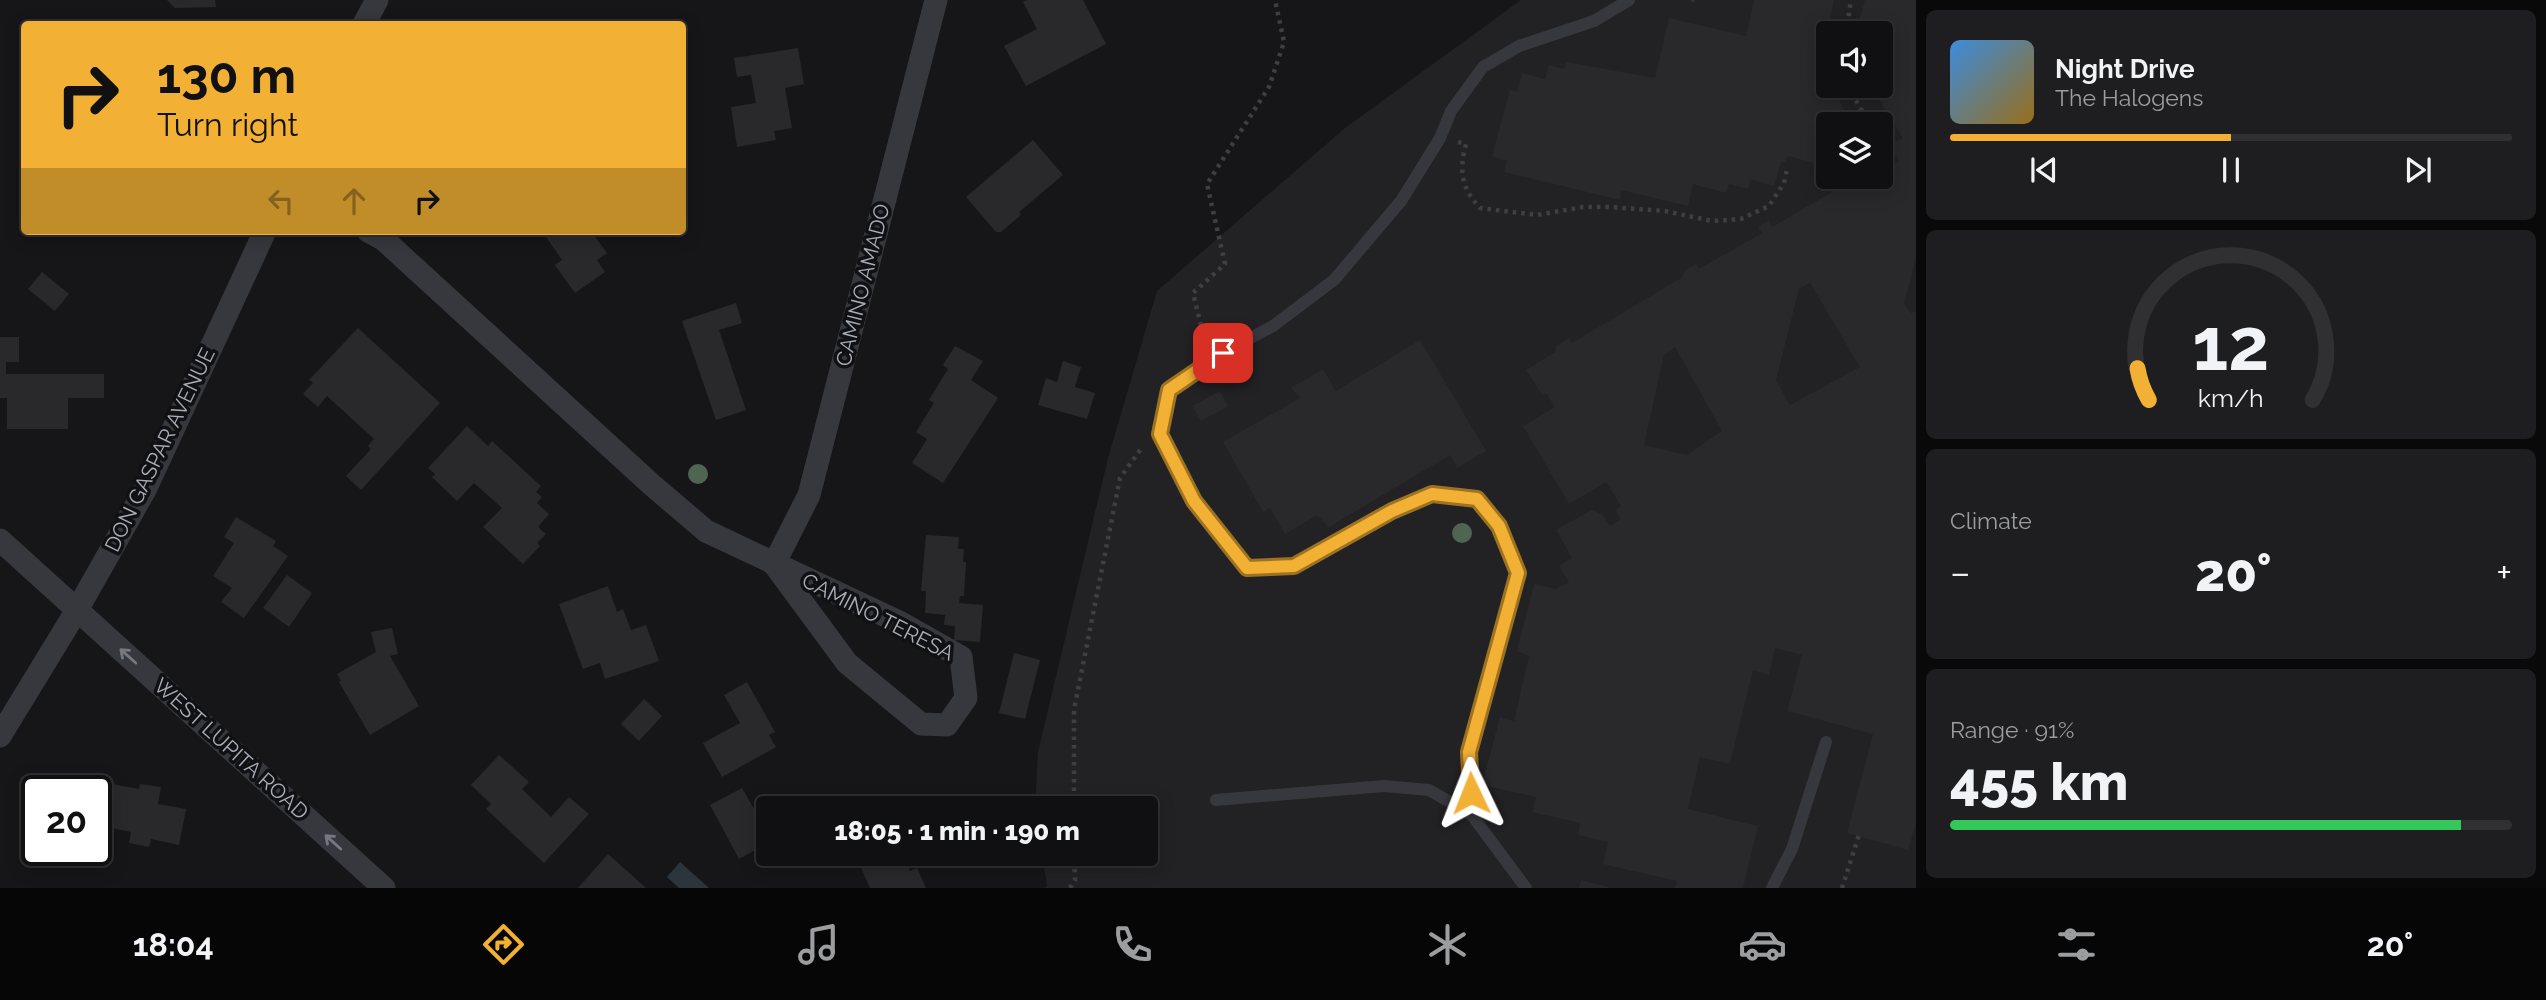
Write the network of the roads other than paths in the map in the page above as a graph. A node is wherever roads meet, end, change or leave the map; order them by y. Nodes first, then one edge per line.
1 (377, 0) edge
2 (936, 0) edge
3 (1629, 0) edge
4 (366, 21) edge
5 (263, 235) edge
6 (376, 235) edge
7 (0, 540) edge
8 (774, 564) junction
9 (77, 610) junction
10 (0, 736) edge
11 (1826, 741) dead end
12 (1216, 800) dead end
13 (1471, 814) junction
14 (384, 888) edge
15 (1526, 888) edge
16 (1772, 888) edge

1 - 4 street
2 - 8 street, CAMINO AMADO
3 - 13 lane
5 - 9 street, DON GASPAR AVENUE
6 - 8 street, CAMINO TERESA
7 - 9 street, WEST LUPITA ROAD
8 - 8 street, CAMINO TERESA
9 - 10 street, DON GASPAR AVENUE
14 -> 9 street, WEST LUPITA ROAD
11 - 16 lane
12 - 13 lane
13 - 15 lane

